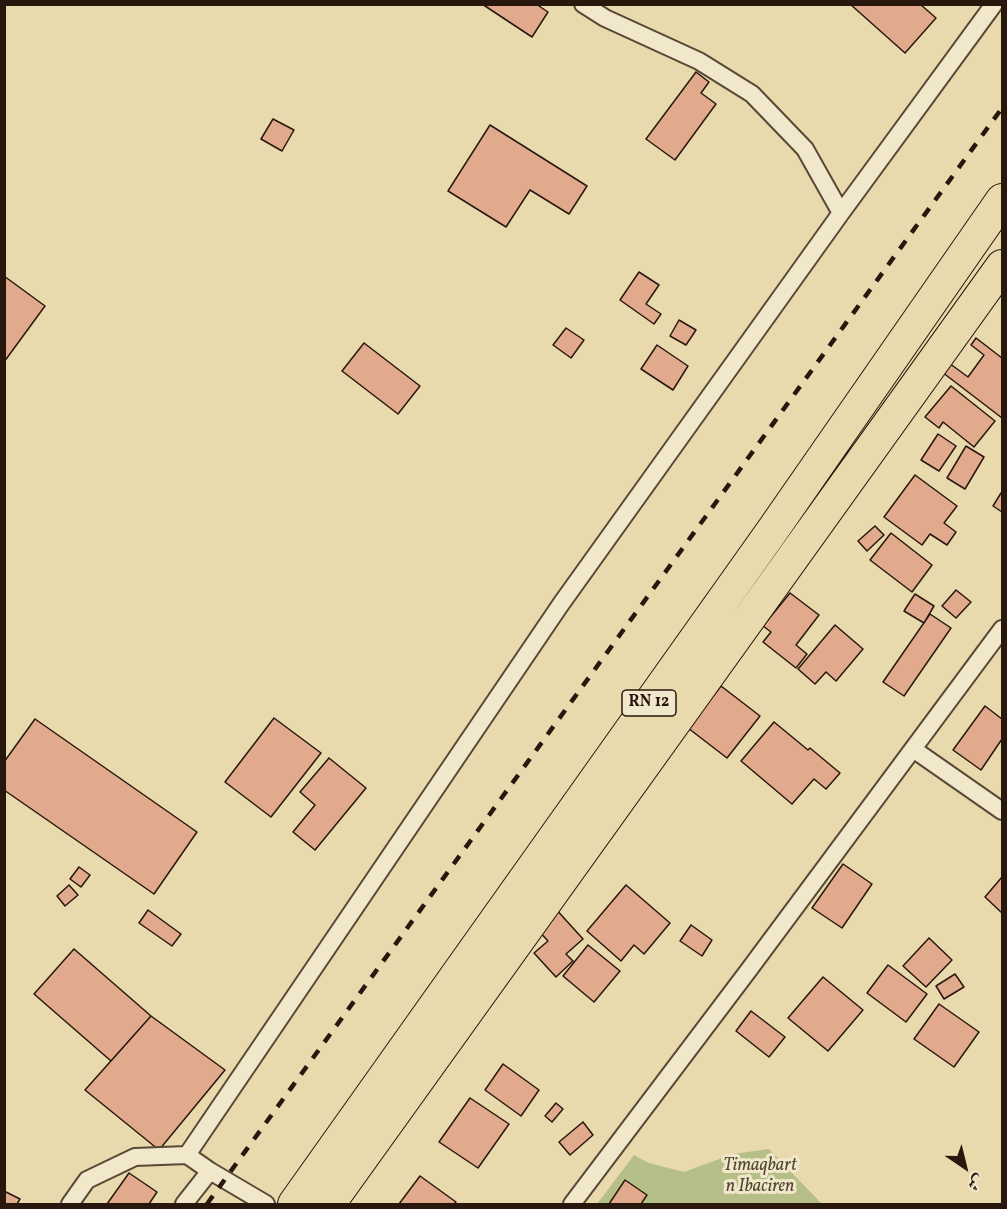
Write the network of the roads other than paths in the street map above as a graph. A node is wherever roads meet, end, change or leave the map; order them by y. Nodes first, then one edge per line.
1 (584, 4) edge
2 (994, 4) edge
3 (1002, 200) edge
4 (841, 213) junction
5 (1002, 266) edge
6 (1002, 629) edge
7 (913, 749) junction
8 (1002, 811) edge
9 (187, 1155) junction
10 (210, 1171) junction
11 (70, 1204) edge
12 (184, 1204) edge
13 (266, 1204) edge
14 (294, 1204) edge
15 (329, 1204) edge
16 (572, 1204) edge

1 - 4 street
2 - 4 street
3 - 14 highway, RN 12
4 - 9 street
5 - 15 highway, RN 12
6 - 7 street
7 - 8 street
7 - 16 street
9 - 10 street
9 - 11 street
10 - 12 street
10 - 13 street

